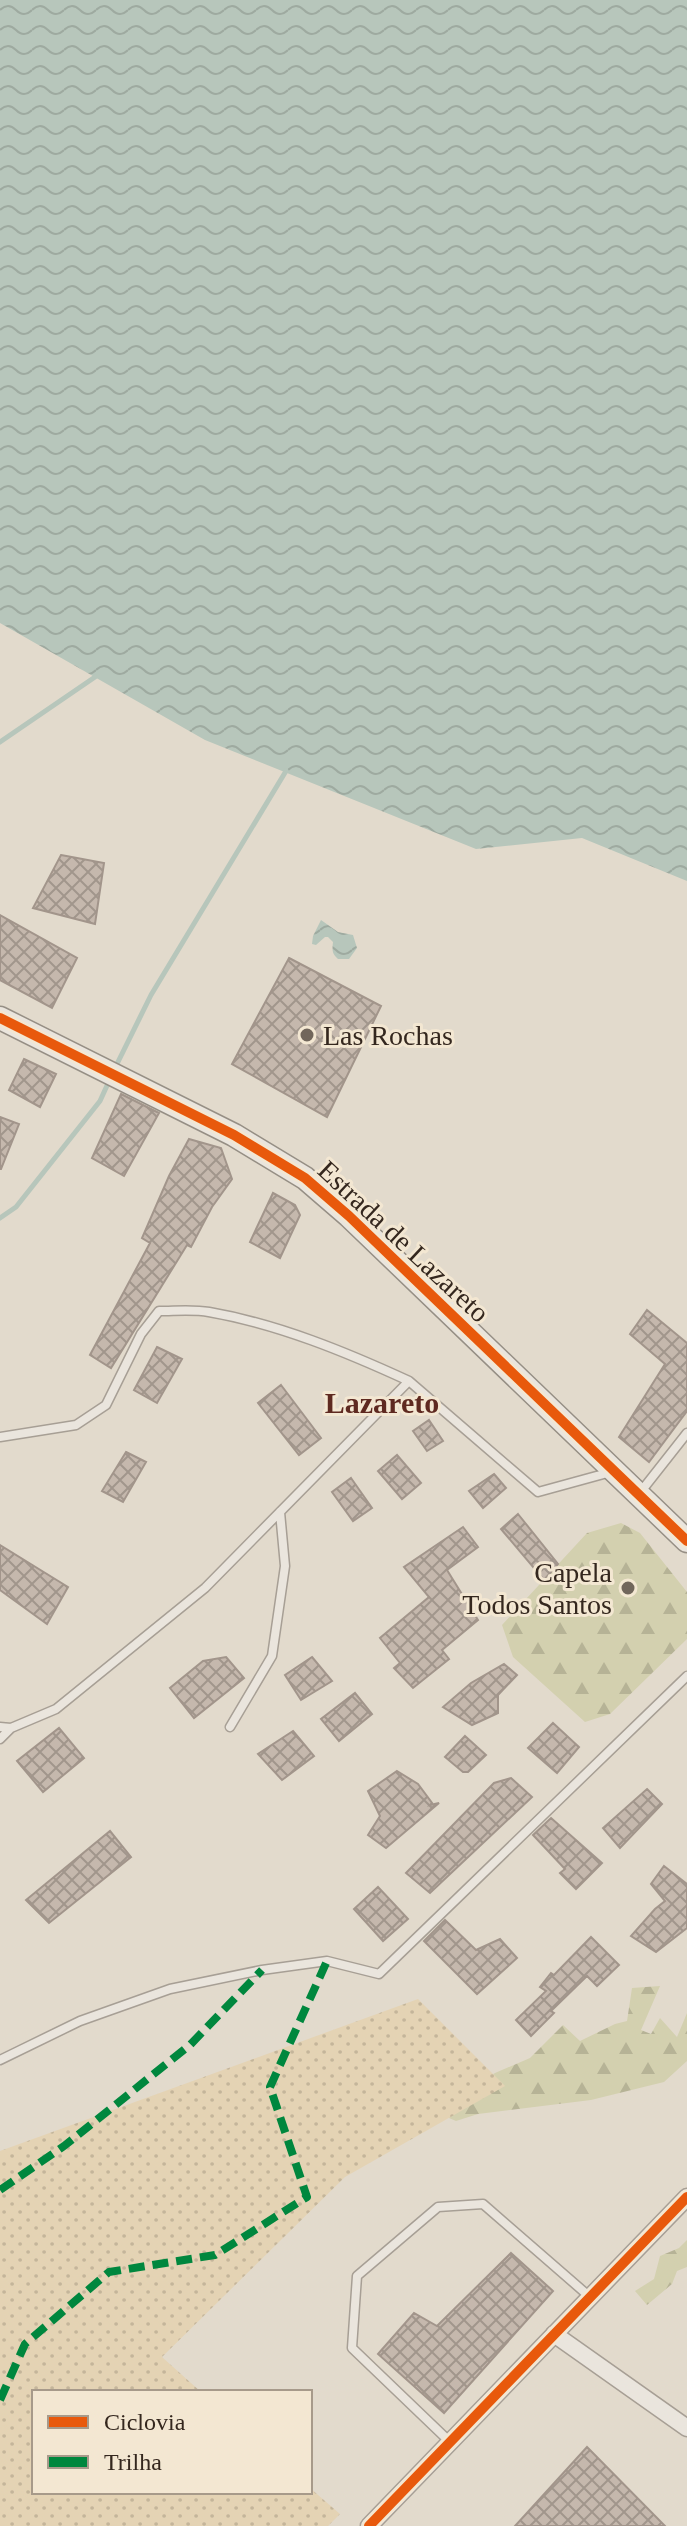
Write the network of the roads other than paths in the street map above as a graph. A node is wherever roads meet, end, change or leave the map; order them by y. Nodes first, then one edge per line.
1 (0, 1018) edge
2 (409, 1381) junction
3 (687, 1433) edge
4 (0, 1437) edge
5 (615, 1471) junction
6 (639, 1494) junction
7 (280, 1512) junction
8 (687, 1541) edge
9 (687, 1676) edge
10 (0, 1727) edge
11 (230, 1727) dead end
12 (11, 1728) junction
13 (0, 1739) edge
14 (0, 2060) edge
15 (687, 2197) edge
16 (590, 2297) junction
17 (554, 2334) junction
18 (687, 2428) edge
19 (450, 2442) junction
20 (369, 2526) edge

1 - 5 street, Estrada de Lazareto
2 - 4 lane
2 - 5 lane
2 - 7 lane
3 - 6 lane
5 - 6 street, Estrada de Lazareto
6 - 8 street, Estrada de Lazareto
7 - 11 lane
7 - 12 lane
9 - 14 lane
10 - 12 lane
12 - 13 lane
15 - 16 street
16 - 17 street
16 - 19 lane
17 - 18 street
17 - 19 street
19 - 20 street

